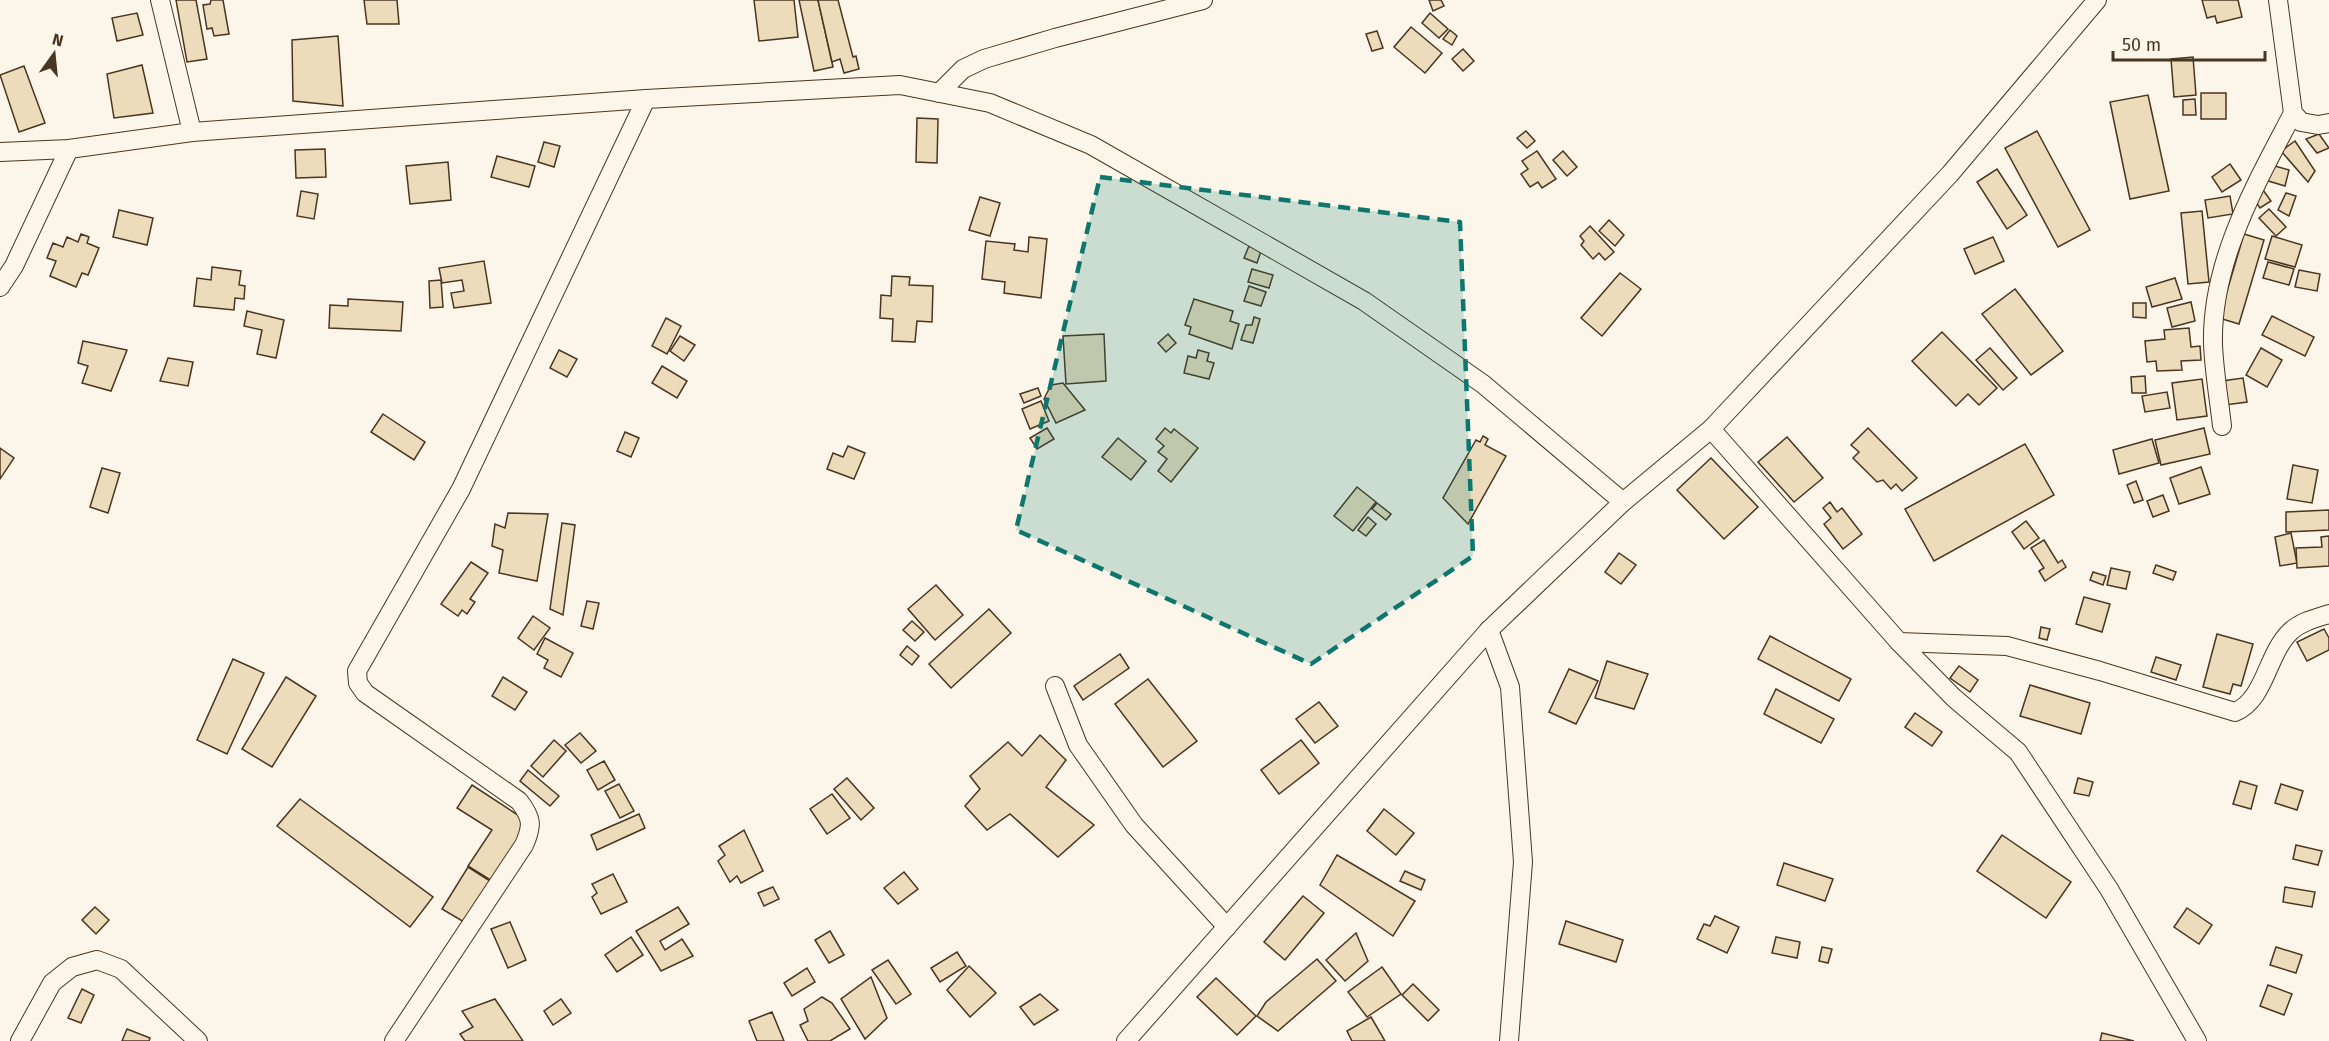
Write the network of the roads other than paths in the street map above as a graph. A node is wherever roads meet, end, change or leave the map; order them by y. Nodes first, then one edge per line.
1 (160, 0) edge
2 (1203, 0) edge
3 (2097, 0) edge
4 (2278, 0) edge
5 (939, 93) junction
6 (646, 99) junction
7 (2293, 112) junction
8 (2329, 123) edge
9 (192, 132) junction
10 (69, 149) junction
11 (0, 152) edge
12 (0, 287) edge
13 (2222, 426) dead end
14 (1711, 429) junction
15 (1623, 502) junction
16 (2329, 615) edge
17 (1489, 630) junction
18 (1899, 642) junction
19 (1055, 686) dead end
20 (1227, 927) junction
21 (20, 1041) edge
22 (198, 1041) edge
23 (394, 1041) edge
24 (1126, 1041) edge
25 (1509, 1041) edge
26 (2197, 1041) edge

1 - 9 street
2 - 5 street
3 - 14 street
4 - 7 street
5 - 6 street
5 - 15 street
6 - 9 street
6 - 23 street
7 - 8 street
7 - 13 street
9 - 10 street
10 - 11 street
10 - 12 street
14 - 15 street
14 - 18 street
15 - 17 street
16 - 18 street
17 - 20 street
17 - 25 street
18 - 26 street
19 - 20 street
20 - 24 street
21 - 22 street

